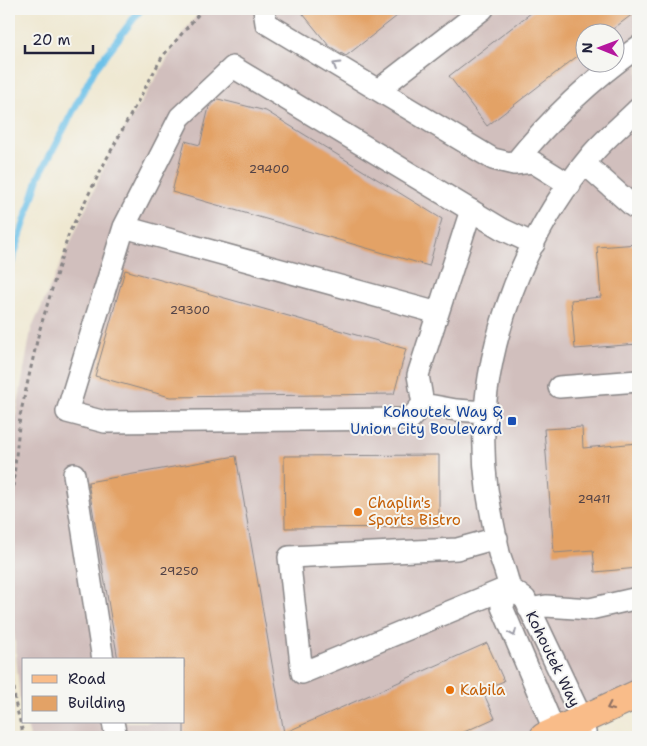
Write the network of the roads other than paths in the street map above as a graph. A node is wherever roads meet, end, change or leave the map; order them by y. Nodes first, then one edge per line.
1 (264, 9) edge
2 (483, 9) edge
3 (638, 47) edge
4 (378, 90) junction
5 (638, 109) edge
6 (514, 164) junction
7 (585, 164) junction
8 (570, 185) junction
9 (638, 207) edge
10 (471, 210) junction
11 (124, 227) junction
12 (534, 244) junction
13 (438, 312) junction
14 (638, 381) edge
15 (559, 387) dead end
16 (423, 404) junction
17 (485, 412) junction
18 (74, 474) dead end
19 (497, 538) junction
20 (509, 587) junction
21 (638, 598) edge
22 (529, 609) junction
23 (104, 658) edge
24 (638, 694) edge
25 (114, 724) edge
26 (584, 728) edge
27 (553, 736) edge
28 (116, 737) edge

4 -> 1 street
2 - 4 street
3 - 6 street
4 - 6 street
5 - 7 street, Kohoutek Way
6 - 8 street
7 - 8 street, Kohoutek Way
7 - 9 street
8 - 12 street, Kohoutek Way
10 - 11 street
10 - 12 street
10 - 13 street
11 - 13 street
11 - 16 street
12 - 17 street, Kohoutek Way
13 - 16 street
14 - 15 street
16 - 17 street
17 - 19 street, Kohoutek Way
18 - 23 street
19 - 20 street, Kohoutek Way
19 - 20 street
20 - 22 street, Kohoutek Way
20 -> 27 street, Kohoutek Way
21 - 22 street
22 - 26 street, Kohoutek Way
24 -> 26 main road
25 - 28 street
26 - 27 main road

